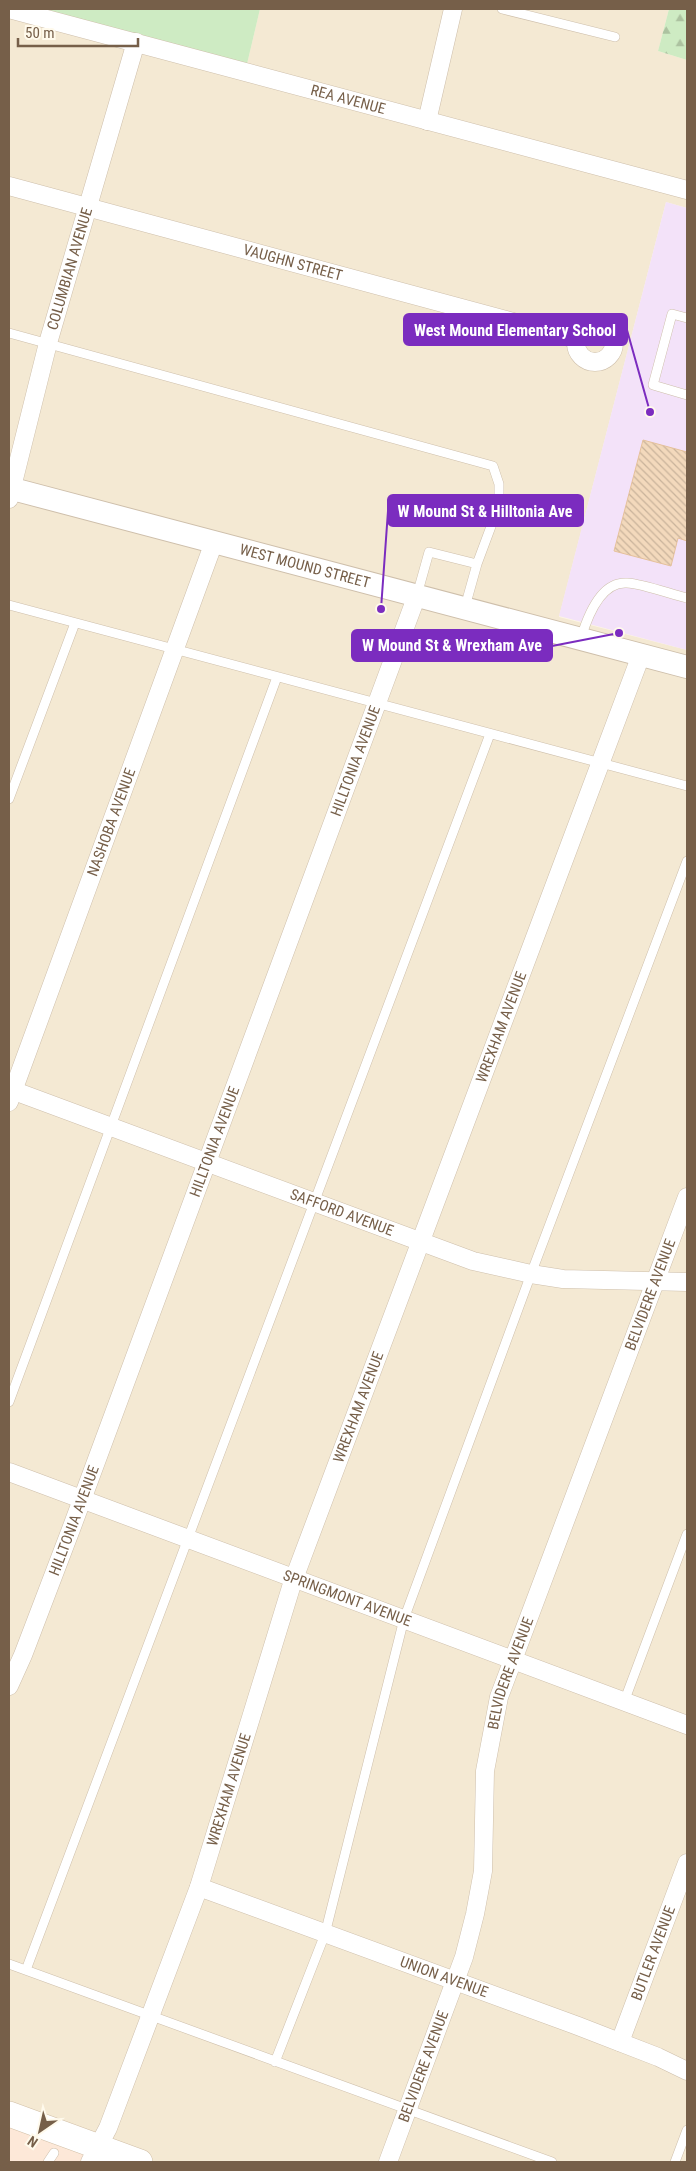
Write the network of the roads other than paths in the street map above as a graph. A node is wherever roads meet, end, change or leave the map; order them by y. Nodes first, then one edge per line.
1 (9, 9) edge
2 (453, 9) edge
3 (502, 9) edge
4 (614, 36) dead end
5 (136, 42) junction
6 (427, 121) junction
7 (9, 186) edge
8 (687, 190) edge
9 (87, 208) junction
10 (687, 318) edge
11 (9, 333) edge
12 (576, 339) dead end
13 (48, 343) junction
14 (687, 394) edge
15 (10, 492) edge
16 (214, 542) junction
17 (477, 564) junction
18 (418, 595) junction
19 (687, 598) edge
20 (9, 605) edge
21 (464, 608) junction
22 (75, 623) junction
23 (580, 639) junction
24 (175, 649) junction
25 (640, 655) junction
26 (687, 667) edge
27 (277, 677) junction
28 (378, 703) junction
29 (490, 734) junction
30 (600, 763) junction
31 (687, 786) edge
32 (9, 799) edge
33 (687, 861) edge
34 (10, 1094) edge
35 (110, 1126) junction
36 (207, 1163) junction
37 (687, 1197) edge
38 (313, 1202) junction
39 (421, 1243) junction
40 (531, 1274) junction
41 (656, 1281) junction
42 (687, 1282) edge
43 (9, 1402) edge
44 (9, 1472) edge
45 (82, 1498) junction
46 (687, 1534) edge
47 (189, 1538) junction
48 (294, 1578) junction
49 (404, 1619) junction
50 (512, 1661) junction
51 (9, 1686) edge
52 (624, 1702) junction
53 (687, 1725) edge
54 (687, 1863) edge
55 (199, 1887) junction
56 (325, 1934) junction
57 (9, 1964) edge
58 (26, 1970) junction
59 (455, 1981) junction
60 (150, 2017) junction
61 (620, 2042) junction
62 (275, 2062) junction
63 (687, 2071) edge
64 (407, 2111) junction
65 (9, 2114) edge
66 (687, 2130) edge
67 (54, 2152) dead end
68 (95, 2155) edge
69 (48, 2162) edge
70 (140, 2162) edge
71 (388, 2162) edge
72 (552, 2162) edge
73 (675, 2162) edge

1 - 5 street, REA AVENUE
2 - 6 street
3 - 4 lane
5 - 6 street, REA AVENUE
5 - 9 street, COLUMBIAN AVENUE
6 - 8 street, REA AVENUE
7 - 9 street, VAUGHN STREET
9 - 12 street, VAUGHN STREET
9 - 13 street, COLUMBIAN AVENUE
10 - 14 lane
11 - 13 lane
13 - 15 street, COLUMBIAN AVENUE
13 - 17 lane
15 - 16 street, WEST MOUND STREET
16 - 18 street, WEST MOUND STREET
16 - 24 street, NASHOBA AVENUE
17 - 18 lane
17 - 21 lane
18 - 21 street, WEST MOUND STREET
18 - 28 street, HILLTONIA AVENUE
19 - 23 lane
20 - 22 lane
21 - 23 street, WEST MOUND STREET
22 - 24 lane
22 - 32 lane
23 - 25 street, WEST MOUND STREET
24 - 27 lane
24 - 34 street, NASHOBA AVENUE
25 - 26 street, WEST MOUND STREET
25 - 30 street, WREXHAM AVENUE
27 - 28 lane
27 - 35 lane
28 - 29 lane
28 - 36 street, HILLTONIA AVENUE
29 - 30 lane
29 - 38 lane
30 - 31 lane
30 - 39 street, WREXHAM AVENUE
33 - 40 lane
34 - 35 street, SAFFORD AVENUE
35 - 36 street, SAFFORD AVENUE
35 - 43 lane
36 - 38 street, SAFFORD AVENUE
36 - 45 street, HILLTONIA AVENUE
37 - 41 street, BELVIDERE AVENUE
38 - 39 street, SAFFORD AVENUE
38 - 47 lane
39 - 40 street, SAFFORD AVENUE
39 - 48 street, WREXHAM AVENUE
40 - 41 street, SAFFORD AVENUE
40 - 49 lane
41 - 42 street, SAFFORD AVENUE
41 - 50 street, BELVIDERE AVENUE
44 - 45 street, SPRINGMONT AVENUE
45 - 47 street, SPRINGMONT AVENUE
45 - 51 street, HILLTONIA AVENUE
46 - 52 lane
47 - 48 street, SPRINGMONT AVENUE
47 - 58 lane
48 - 49 street, SPRINGMONT AVENUE
48 - 55 street, WREXHAM AVENUE
49 - 50 street, SPRINGMONT AVENUE
49 - 56 lane
50 - 52 street, SPRINGMONT AVENUE
50 - 59 street, BELVIDERE AVENUE
52 - 53 street, SPRINGMONT AVENUE
54 - 61 street, BUTLER AVENUE
55 - 56 street, UNION AVENUE
55 - 60 street, WREXHAM AVENUE
56 - 59 street, UNION AVENUE
56 - 62 lane
57 - 58 lane
58 - 60 lane
59 - 61 street, UNION AVENUE
59 - 64 street, BELVIDERE AVENUE
60 - 62 lane
60 - 68 street, WREXHAM AVENUE
61 - 63 street, UNION AVENUE
62 - 64 lane
64 - 71 street, BELVIDERE AVENUE
64 - 72 lane
65 - 68 main road
66 - 73 lane
67 - 69 lane
68 - 70 main road

